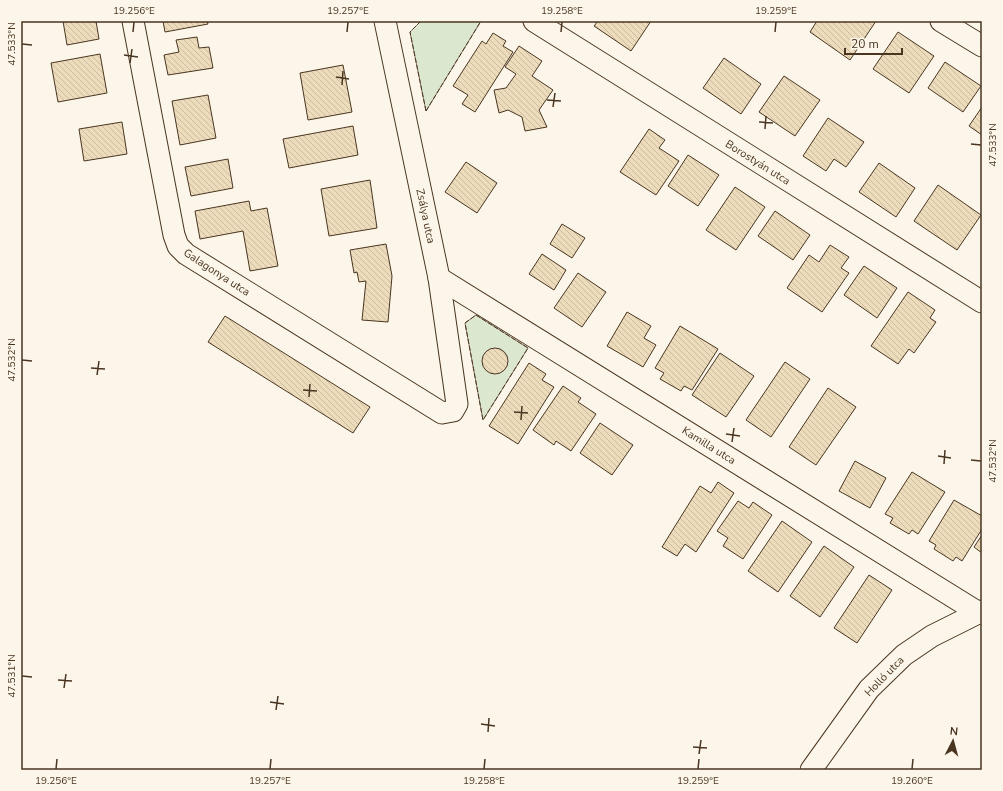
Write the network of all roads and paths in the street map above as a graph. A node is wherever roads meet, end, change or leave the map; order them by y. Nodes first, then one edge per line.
1 (133, 21) edge
2 (385, 21) edge
3 (534, 21) edge
4 (942, 21) edge
5 (982, 46) edge
6 (439, 278) junction
7 (982, 302) edge
8 (453, 411) joint
9 (980, 612) edge
10 (812, 770) edge

1 - 8 street, Galagonya utca
2 - 6 street, Zsálya utca
3 - 7 street, Borostyán utca
4 - 5 street
6 - 8 street, Zsálya utca
6 - 9 street, Kamilla utca
9 - 10 street, Holló utca

